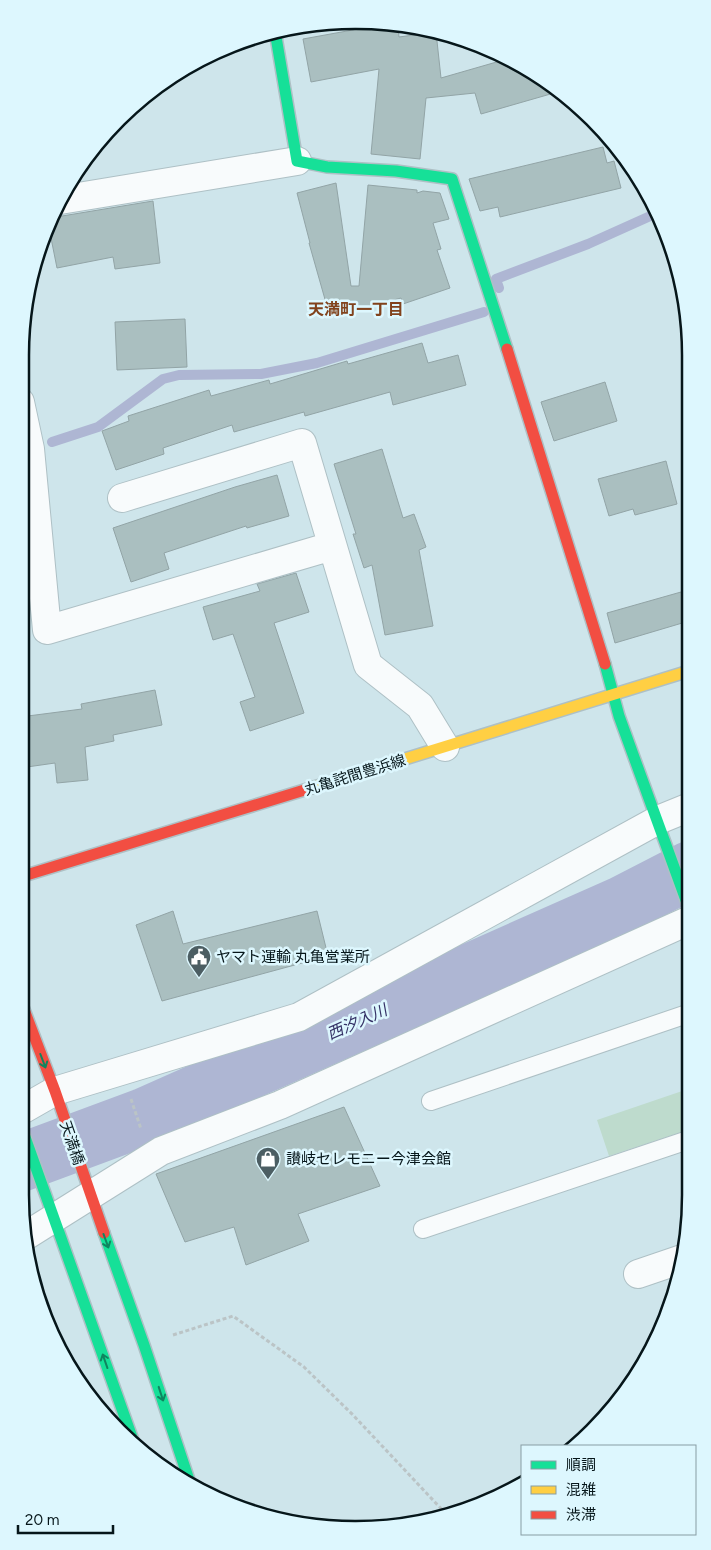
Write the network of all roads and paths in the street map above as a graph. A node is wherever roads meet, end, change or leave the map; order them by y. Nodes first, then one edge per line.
1 (276, 39) edge
2 (297, 161) junction
3 (69, 198) edge
4 (29, 443) edge
5 (122, 498) dead end
6 (332, 546) junction
7 (682, 673) edge
8 (614, 694) junction
9 (445, 747) junction
10 (682, 810) edge
11 (658, 820) junction
12 (29, 874) edge
13 (682, 890) edge
14 (682, 917) edge
15 (682, 1016) edge
16 (29, 1023) edge
17 (121, 1070) junction
18 (55, 1091) junction
19 (431, 1101) dead end
20 (29, 1106) edge
21 (682, 1142) edge
22 (29, 1148) edge
23 (150, 1158) junction
24 (90, 1195) junction
25 (54, 1216) junction
26 (423, 1229) dead end
27 (31, 1232) edge
28 (675, 1261) edge
29 (638, 1274) dead end
30 (144, 1346) junction
31 (130, 1431) edge
32 (187, 1474) edge
33 (442, 1509) edge

1 - 2 street
2 - 3 street
2 - 8 street
4 - 6 street
5 - 6 street
6 - 9 street
7 - 8 street, 丸亀詫間豊浜線
8 - 9 street, 丸亀詫間豊浜線
8 - 11 street
9 - 12 street, 丸亀詫間豊浜線
10 - 11 street
11 - 13 street
11 - 17 street
14 - 23 street
15 - 19 lane
16 -> 18 street, 天満橋
17 - 18 street
17 - 23 path
18 - 20 street
18 - 24 street, 天満橋
21 - 26 lane
22 - 25 street
23 - 24 street
24 - 25 street
24 -> 30 street, 天満橋
25 - 27 street
31 -> 25 street
28 - 29 street
30 -> 32 street, 天満橋
30 - 33 path

